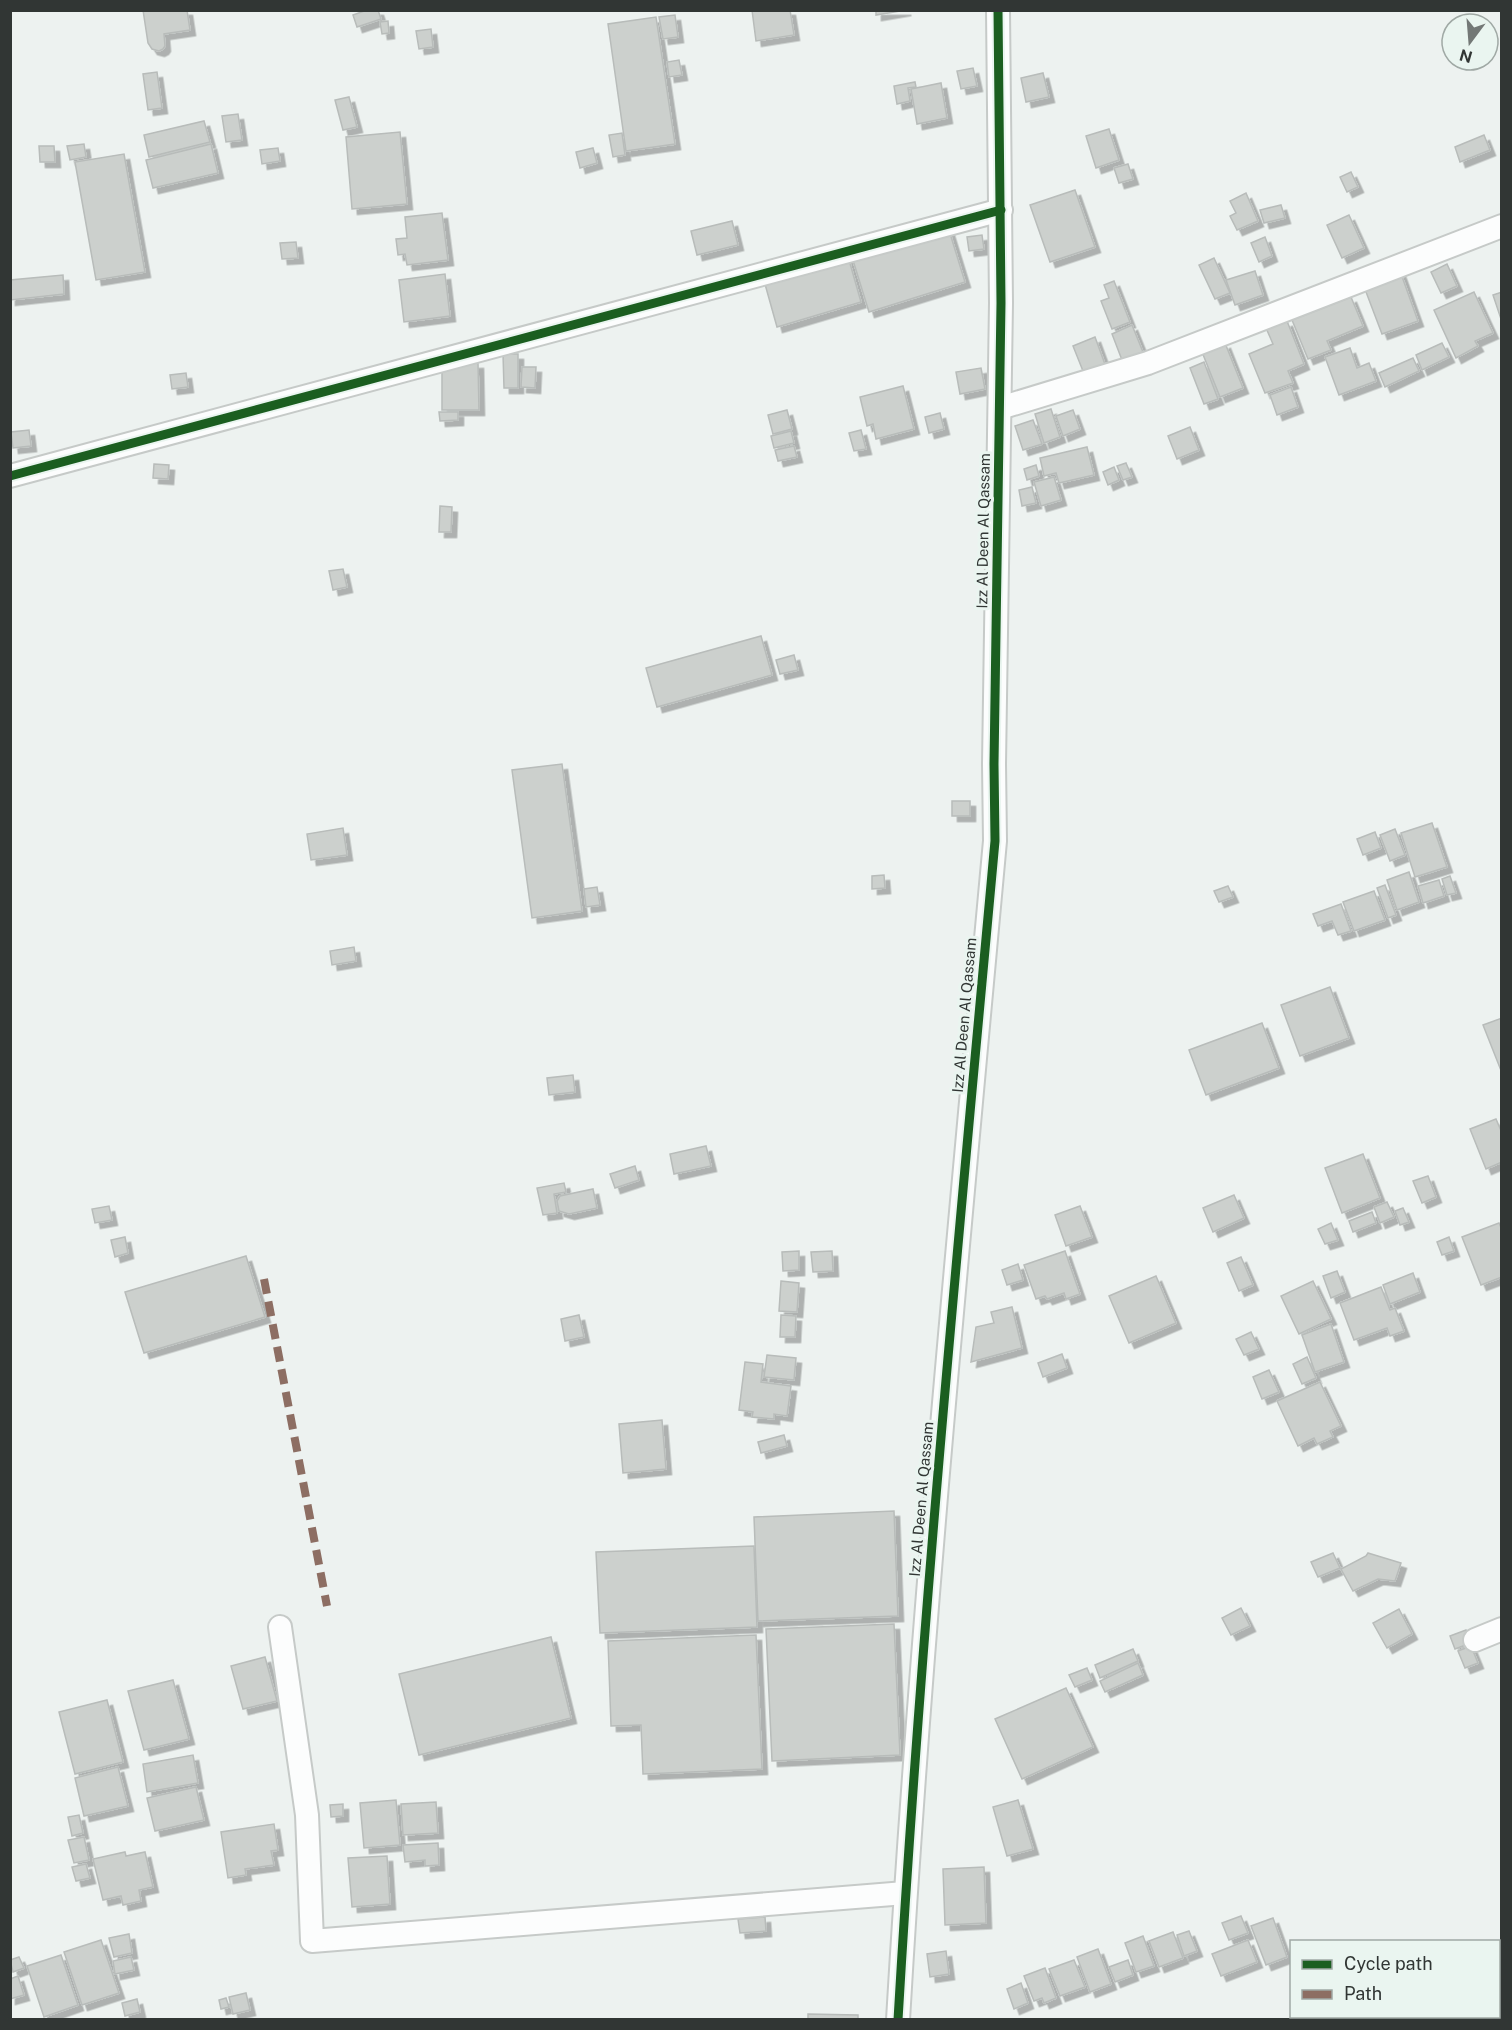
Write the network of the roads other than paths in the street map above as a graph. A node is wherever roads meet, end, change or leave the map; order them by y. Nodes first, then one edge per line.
1 (998, 10) edge
2 (1001, 210) junction
3 (1502, 226) edge
4 (1000, 408) junction
5 (10, 476) edge
6 (280, 1627) dead end
7 (1502, 1629) edge
8 (1475, 1640) dead end
9 (905, 1893) junction
10 (898, 2019) edge

1 - 2 street, Izz Al Deen Al Qassam
2 - 4 street, Izz Al Deen Al Qassam
2 - 5 street
3 - 4 street
4 - 9 street, Izz Al Deen Al Qassam
6 - 9 street
7 - 8 street
9 - 10 street, Izz Al Deen Al Qassam

